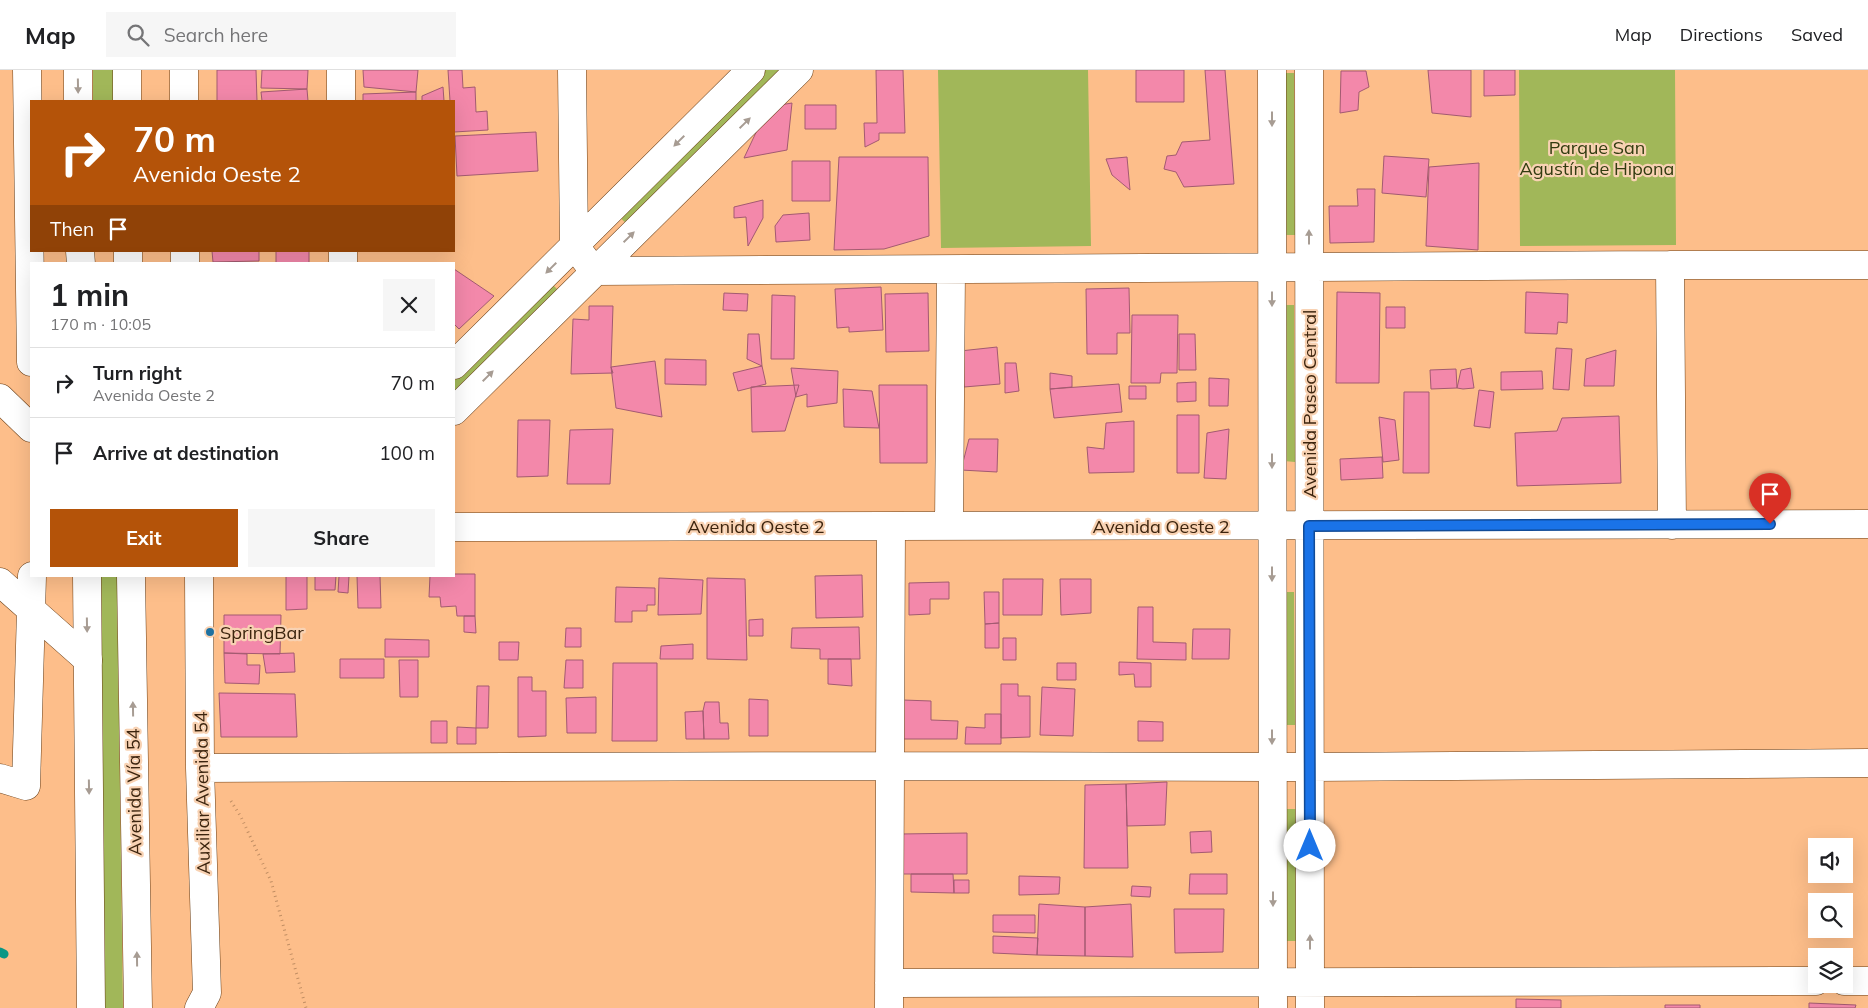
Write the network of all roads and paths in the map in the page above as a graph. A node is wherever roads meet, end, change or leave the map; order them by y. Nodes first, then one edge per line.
1 (27, 70) edge
2 (78, 70) edge
3 (127, 70) edge
4 (184, 70) edge
5 (341, 70) edge
6 (572, 70) edge
7 (751, 70) edge
8 (799, 70) edge
9 (1272, 70) edge
10 (1309, 70) edge
11 (78, 100) edge
12 (127, 100) edge
13 (184, 100) edge
14 (342, 100) edge
15 (574, 245) junction
16 (1670, 265) junction
17 (1868, 265) edge
18 (1309, 267) junction
19 (1272, 268) junction
20 (951, 270) junction
21 (594, 271) junction
22 (30, 289) edge
23 (455, 364) edge
24 (0, 398) edge
25 (455, 409) edge
26 (30, 427) edge
27 (1672, 524) junction
28 (1868, 524) edge
29 (892, 526) junction
30 (949, 526) junction
31 (1272, 526) junction
32 (1309, 526) junction
33 (455, 527) edge
34 (32, 577) edge
35 (87, 577) edge
36 (131, 577) edge
37 (199, 577) edge
38 (0, 582) edge
39 (32, 610) junction
40 (88, 660) junction
41 (1868, 763) edge
42 (890, 766) junction
43 (1272, 767) junction
44 (1310, 767) junction
45 (206, 768) junction
46 (0, 778) edge
47 (1808, 981) edge
48 (1853, 981) edge
49 (1868, 981) edge
50 (1310, 995) edge
51 (889, 996) edge
52 (1273, 996) edge
53 (91, 1008) edge
54 (138, 1008) edge
55 (198, 1008) edge
56 (306, 1008) edge

1 - 22 street
2 -> 11 street
3 - 12 street
4 - 13 street
5 - 14 street
6 - 15 street
7 -> 15 street
21 -> 8 street
9 -> 19 street
18 -> 10 street, Avenida Paseo Central
15 - 21 street
15 -> 23 street
16 - 17 street
16 - 18 street
16 - 27 street
18 - 19 street
18 - 32 street, Avenida Paseo Central
19 - 20 street
19 -> 31 street
20 - 21 street
20 - 30 street
25 -> 21 street
24 - 26 street
27 - 28 street, Avenida Oeste 2
27 - 32 street, Avenida Oeste 2
29 - 30 street, Avenida Oeste 2
29 - 33 street, Avenida Oeste 2
29 - 42 street
30 - 31 street, Avenida Oeste 2
31 - 32 street, Avenida Oeste 2
31 -> 43 street
32 - 44 street, Avenida Paseo Central
34 - 39 street
35 -> 40 street
54 -> 36 street, Avenida Vía 54
37 - 45 street, Auxiliar Avenida 54
38 - 39 street
39 - 40 street
39 - 46 street
40 -> 53 street
41 - 44 street
42 - 43 street
42 - 45 street
42 - 51 street
43 - 44 street
43 -> 52 street
50 -> 44 street, Avenida Paseo Central
45 - 55 street, Auxiliar Avenida 54
45 - 56 path
47 - 50 street
48 - 49 street
50 - 52 street
51 - 52 street

